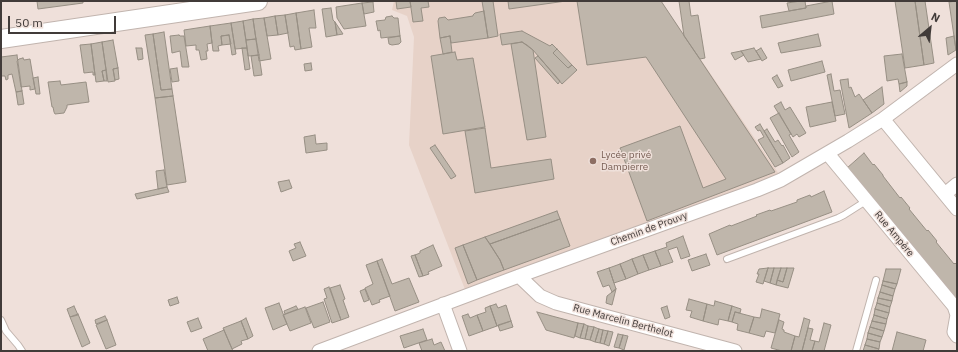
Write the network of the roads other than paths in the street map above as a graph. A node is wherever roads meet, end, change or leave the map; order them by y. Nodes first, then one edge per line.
1 (186, 1) edge
2 (258, 1) edge
3 (1, 28) edge
4 (1, 39) edge
5 (957, 64) edge
6 (883, 119) junction
7 (828, 154) junction
8 (957, 184) edge
9 (945, 194) junction
10 (866, 200) junction
11 (957, 209) edge
12 (727, 259) dead end
13 (519, 276) junction
14 (876, 280) dead end
15 (443, 304) junction
16 (957, 315) edge
17 (1, 320) edge
18 (957, 336) edge
19 (727, 350) edge
20 (22, 351) edge
21 (318, 351) edge
22 (460, 351) edge
23 (856, 351) edge

1 - 3 main road
2 - 4 main road
5 - 6 street, Chemin de Prouvy
6 - 7 street, Chemin de Prouvy
6 - 9 street
7 - 10 street, Rue Ampère
7 - 13 street, Chemin de Prouvy
8 - 9 street
9 - 11 street
10 - 12 lane
10 - 16 street, Rue Ampère
13 - 15 street, Chemin de Prouvy
13 - 19 street, Rue Marcelin Berthelot
14 - 23 lane
15 - 21 street, Chemin de Prouvy
15 - 22 street
16 - 18 street, Rue Ampère
17 - 20 lane

